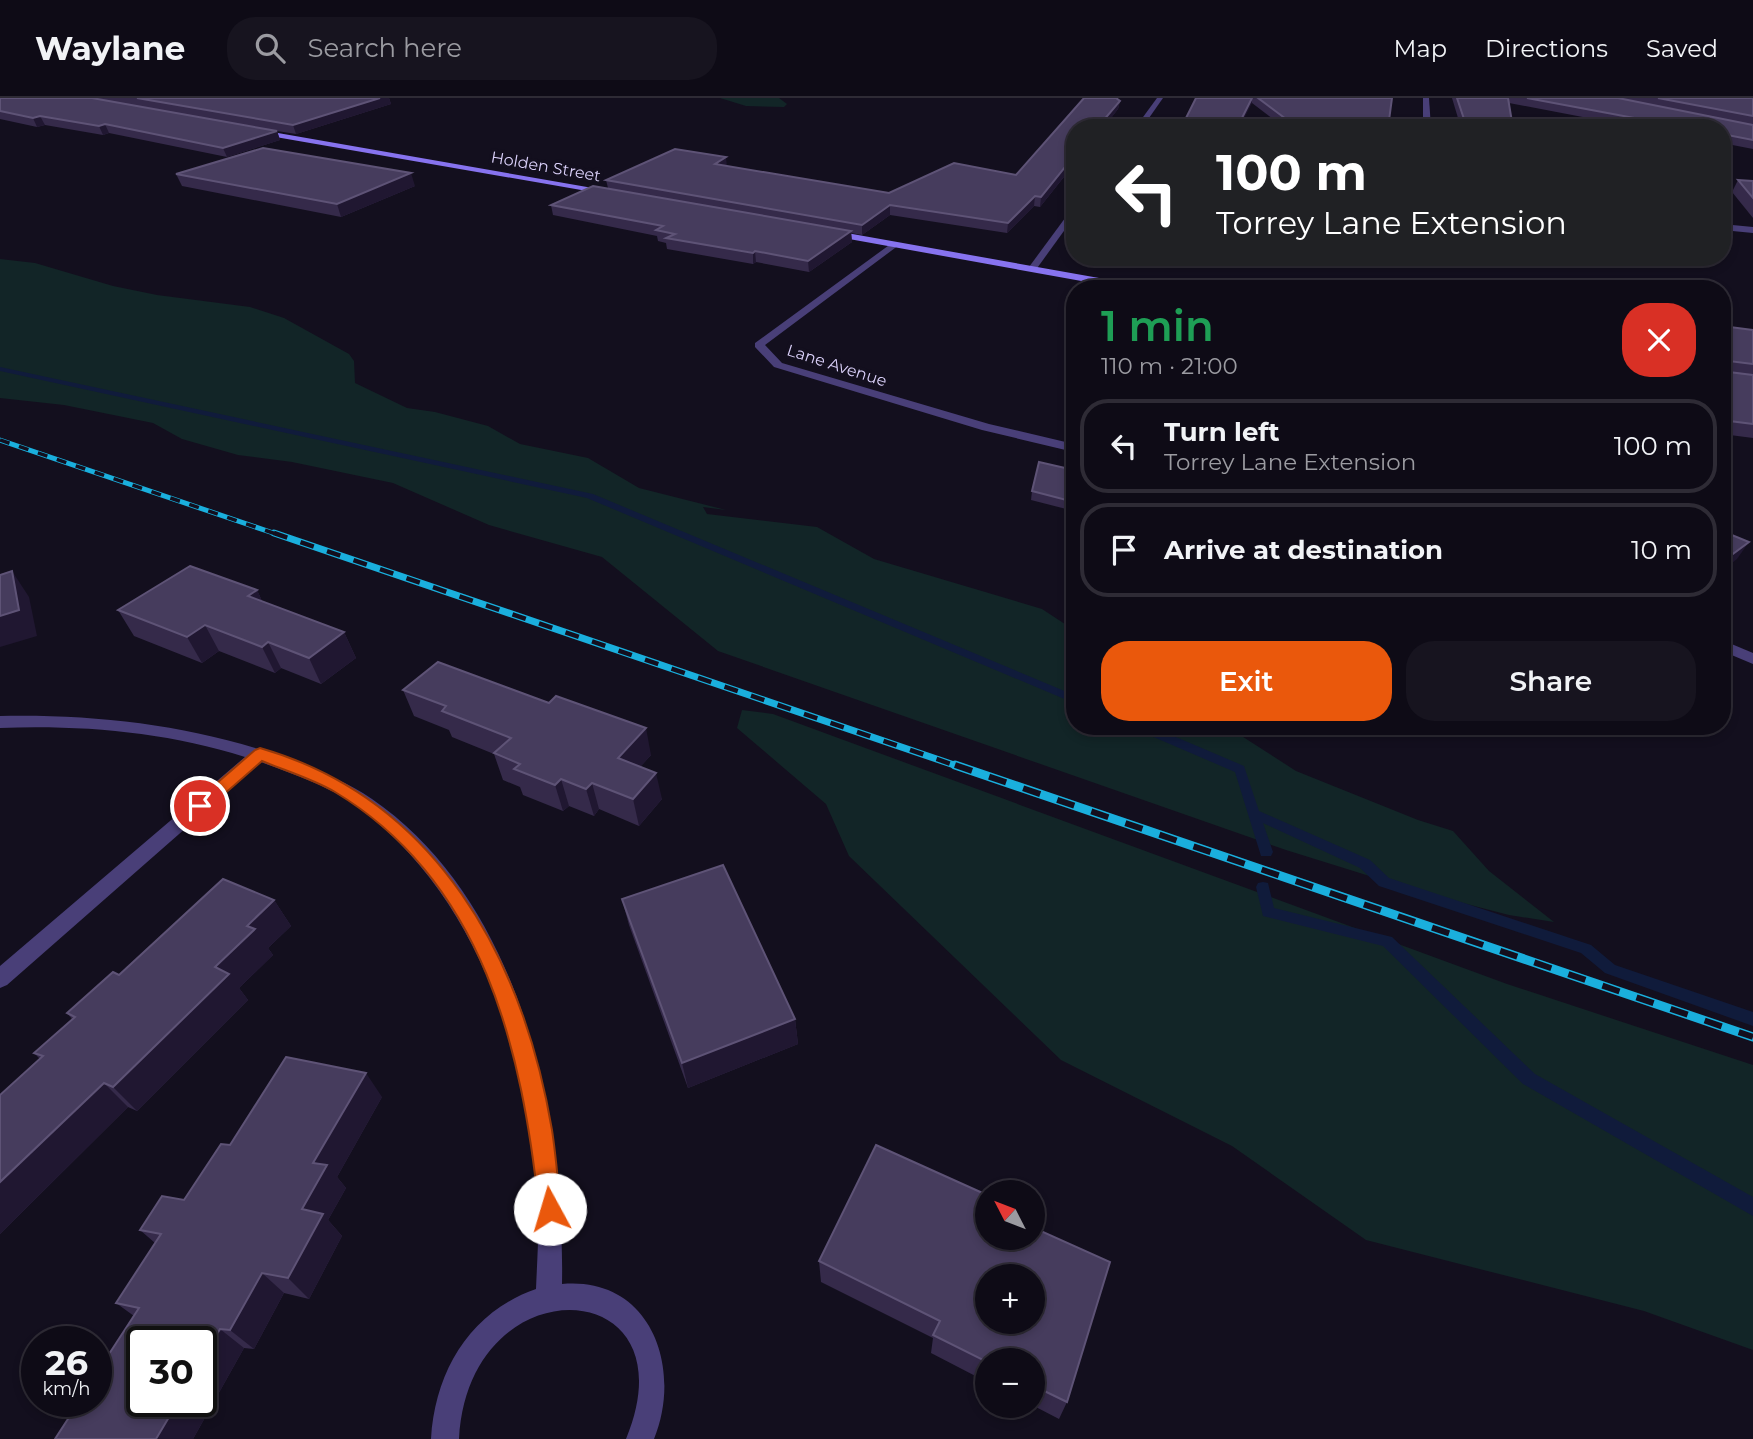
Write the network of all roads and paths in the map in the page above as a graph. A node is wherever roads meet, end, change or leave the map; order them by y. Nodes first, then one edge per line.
1 (1160, 98) edge
2 (1426, 98) edge
3 (1145, 119) edge
4 (1427, 119) edge
5 (245, 129) edge
6 (619, 194) edge
7 (1066, 223) edge
8 (1731, 228) edge
9 (816, 230) edge
10 (1753, 230) edge
11 (895, 245) junction
12 (1032, 269) junction
13 (1094, 280) edge
14 (1066, 447) edge
15 (1731, 649) edge
16 (1753, 659) edge
17 (0, 722) edge
18 (260, 754) junction
19 (0, 979) edge
20 (549, 1297) junction
21 (445, 1439) edge
22 (640, 1439) edge

1 - 3 street
2 - 4 street
5 - 6 main road, Holden Street
7 - 12 street
8 - 10 street
9 - 11 main road
11 - 12 main road
11 - 14 street, Lane Avenue
12 - 13 main road
15 - 16 street
17 - 18 street
18 - 19 street
18 - 20 street
20 - 21 street
20 - 22 street

